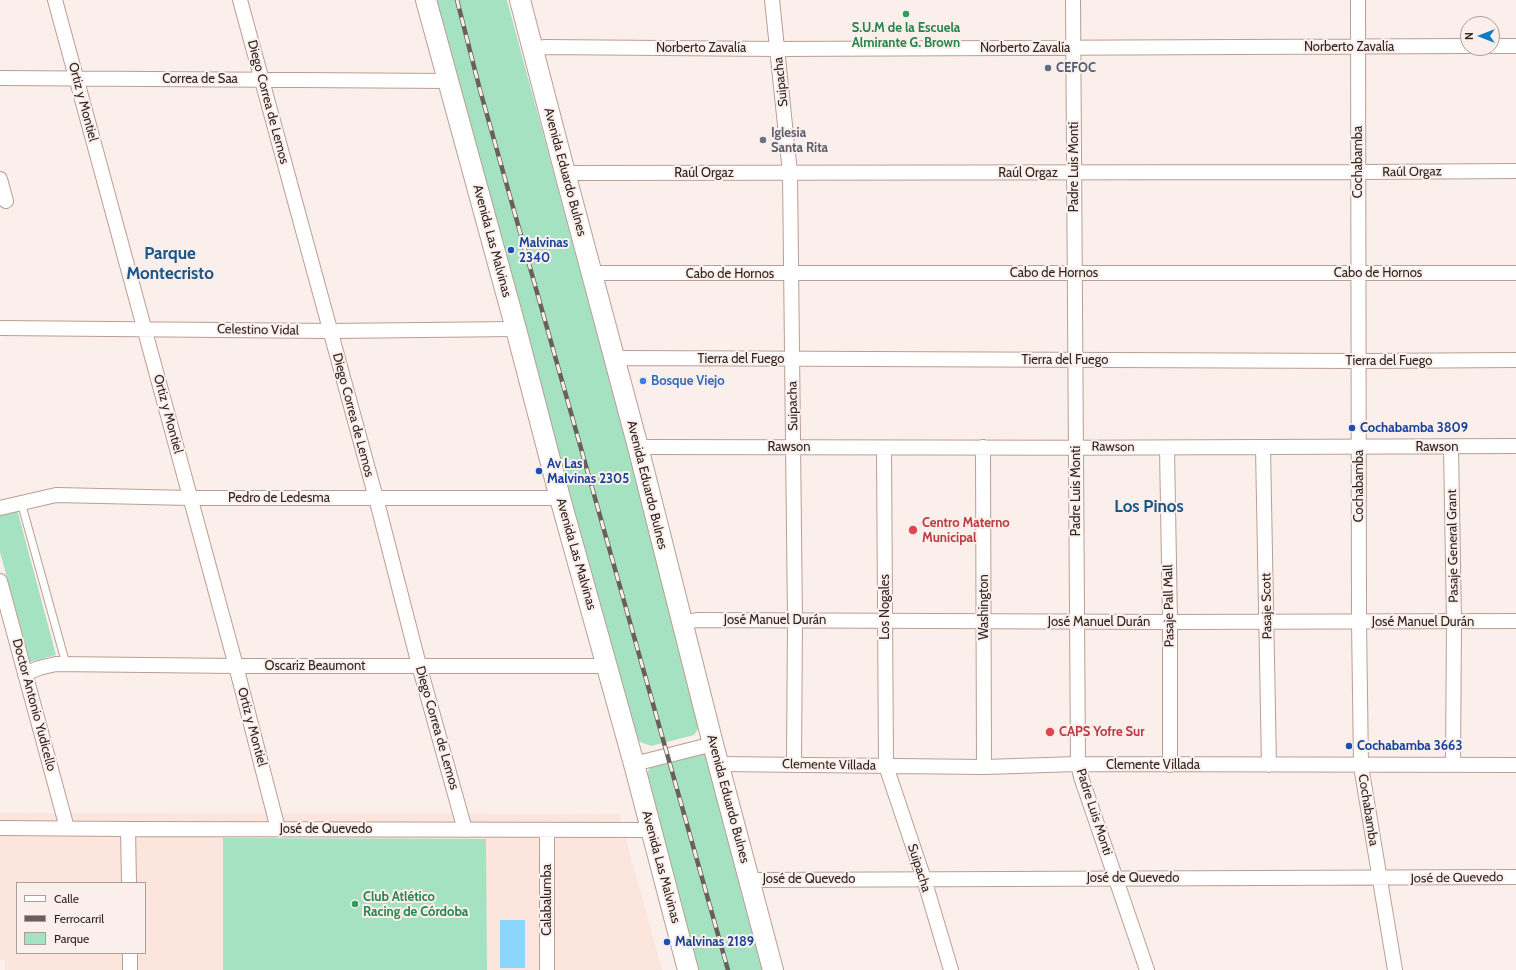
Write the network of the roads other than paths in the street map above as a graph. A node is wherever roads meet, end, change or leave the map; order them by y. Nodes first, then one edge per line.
1 (55, 0) edge
2 (240, 0) edge
3 (426, 0) edge
4 (520, 0) edge
5 (772, 0) edge
6 (1073, 0) edge
7 (1358, 0) edge
8 (1460, 46) edge
9 (1500, 46) edge
10 (1516, 46) edge
11 (1358, 47) junction
12 (1074, 48) junction
13 (778, 49) junction
14 (534, 51) junction
15 (0, 78) edge
16 (77, 79) junction
17 (261, 80) junction
18 (448, 81) junction
19 (1516, 171) edge
20 (1358, 172) junction
21 (565, 173) junction
22 (790, 173) junction
23 (1074, 173) junction
24 (0, 179) edge
25 (6, 201) dead end
26 (1075, 272) junction
27 (1358, 273) junction
28 (1516, 273) edge
29 (592, 274) junction
30 (792, 274) junction
31 (0, 328) edge
32 (145, 328) junction
33 (516, 329) junction
34 (330, 330) junction
35 (792, 359) junction
36 (614, 360) junction
37 (1076, 360) junction
38 (1516, 360) edge
39 (1358, 362) junction
40 (1076, 446) junction
41 (1516, 446) edge
42 (638, 447) junction
43 (793, 447) junction
44 (983, 447) junction
45 (1451, 447) junction
46 (884, 448) junction
47 (1167, 448) junction
48 (1264, 448) junction
49 (1359, 448) junction
50 (190, 498) junction
51 (376, 498) junction
52 (560, 498) junction
53 (21, 502) junction
54 (0, 508) edge
55 (0, 581) edge
56 (795, 620) junction
57 (886, 621) junction
58 (984, 621) junction
59 (1516, 621) edge
60 (1077, 622) junction
61 (1170, 622) junction
62 (1267, 622) junction
63 (1359, 622) junction
64 (1454, 622) junction
65 (682, 623) junction
66 (66, 664) junction
67 (419, 665) junction
68 (236, 666) junction
69 (607, 666) junction
70 (26, 674) junction
71 (713, 744) junction
72 (634, 764) junction
73 (718, 764) junction
74 (794, 764) junction
75 (1078, 764) junction
76 (1170, 765) junction
77 (1269, 765) junction
78 (1453, 765) junction
79 (1516, 765) edge
80 (886, 766) junction
81 (1361, 766) junction
82 (984, 767) junction
83 (0, 828) edge
84 (67, 828) junction
85 (128, 829) junction
86 (278, 829) junction
87 (466, 830) junction
88 (547, 830) junction
89 (651, 830) junction
90 (1116, 878) junction
91 (1516, 878) edge
92 (924, 879) junction
93 (1379, 879) junction
94 (749, 880) junction
95 (129, 882) edge
96 (130, 954) edge
97 (130, 970) edge
98 (547, 970) edge
99 (688, 970) edge
100 (774, 970) edge
101 (950, 970) edge
102 (1147, 970) edge
103 (1395, 970) edge

1 - 16 street, Ortiz y Montiel
2 - 17 street, Diego Correa de Lemos
3 - 18 main road, Avenida Las Malvinas
4 - 14 main road, Avenida Eduardo Bulnes
5 - 13 street, Suipacha
6 - 12 street, Padre Luis Monti
7 - 11 street, Cochabamba
8 - 11 street, Norberto Zavalía
9 - 10 street
11 - 12 street, Norberto Zavalía
11 - 20 street, Cochabamba
12 - 13 street, Norberto Zavalía
12 - 23 street, Padre Luis Monti
13 - 14 street, Norberto Zavalía
13 - 22 street, Suipacha
14 - 21 main road, Avenida Eduardo Bulnes
15 - 16 street, Correa de Saa
16 - 17 street, Correa de Saa
16 - 32 street, Ortiz y Montiel
17 - 18 street, Correa de Saa
17 - 34 street, Diego Correa de Lemos
18 - 33 main road, Avenida Las Malvinas
19 - 20 street, Raúl Orgaz
20 - 23 street, Raúl Orgaz
20 - 27 street, Cochabamba
21 - 22 street, Raúl Orgaz
21 - 29 main road, Avenida Eduardo Bulnes
22 - 23 street, Raúl Orgaz
22 - 30 street, Suipacha
23 - 26 street, Padre Luis Monti
24 - 25 street
26 - 27 street, Cabo de Hornos
26 - 30 street, Cabo de Hornos
26 - 37 street, Padre Luis Monti
27 - 28 street, Cabo de Hornos
27 - 39 street, Cochabamba
29 - 30 street, Cabo de Hornos
29 - 36 main road, Avenida Eduardo Bulnes
30 - 35 street, Suipacha
31 - 32 street, Celestino Vidal
32 - 34 street, Celestino Vidal
32 - 50 street, Ortiz y Montiel
33 - 34 street, Celestino Vidal
33 - 52 main road, Avenida Las Malvinas
34 - 51 street, Diego Correa de Lemos
35 - 36 street, Tierra del Fuego
35 - 37 street, Tierra del Fuego
35 - 43 street, Suipacha
36 - 42 main road, Avenida Eduardo Bulnes
37 - 39 street, Tierra del Fuego
37 - 40 street, Padre Luis Monti
38 - 39 street, Tierra del Fuego
39 - 49 street, Cochabamba
40 - 44 street, Rawson
40 - 47 street, Rawson
40 - 60 street, Padre Luis Monti
41 - 45 street, Rawson
42 - 43 street, Rawson
42 - 65 main road, Avenida Eduardo Bulnes
43 - 46 street, Rawson
43 - 56 street, Suipacha
44 - 46 street, Rawson
44 - 58 street, Washington
45 - 49 street, Rawson
45 - 64 street, Pasaje General Grant
46 - 57 street, Los Nogales
47 - 48 street, Rawson
47 - 61 street, Pasaje Pall Mall
48 - 49 street, Rawson
48 - 62 street, Pasaje Scott
49 - 63 street, Cochabamba
50 - 51 street, Pedro de Ledesma
50 - 53 street, Pedro de Ledesma
50 - 68 street, Ortiz y Montiel
51 - 52 street, Pedro de Ledesma
51 - 67 street, Diego Correa de Lemos
52 - 69 main road, Avenida Las Malvinas
53 - 54 street, Pedro de Ledesma
53 - 66 lane
55 - 70 street, Doctor Antonio Yudicello
56 - 57 street, José Manuel Durán
56 - 65 street, José Manuel Durán
56 - 74 street, Suipacha
57 - 58 street, José Manuel Durán
57 - 80 street, Los Nogales
58 - 60 street, José Manuel Durán
58 - 82 street, Washington
59 - 64 street, José Manuel Durán
60 - 61 street, José Manuel Durán
60 - 75 street, Padre Luis Monti
61 - 62 street, José Manuel Durán
61 - 76 street, Pasaje Pall Mall
62 - 63 street, José Manuel Durán
62 - 77 street, Pasaje Scott
63 - 64 street, José Manuel Durán
63 - 81 street, Cochabamba
64 - 78 street, Pasaje General Grant
65 - 71 main road, Avenida Eduardo Bulnes
66 - 68 street, Oscariz Beaumont
66 - 70 street, Oscariz Beaumont
67 - 68 street, Oscariz Beaumont
67 - 69 street, Oscariz Beaumont
67 - 87 street, Diego Correa de Lemos
68 - 86 street, Ortiz y Montiel
69 - 72 main road, Avenida Las Malvinas
70 - 84 street, Doctor Antonio Yudicello
71 - 72 street
71 - 73 main road, Avenida Eduardo Bulnes
72 - 89 main road, Avenida Las Malvinas
73 - 74 street, Clemente Villada
73 - 94 main road, Avenida Eduardo Bulnes
74 - 80 street, Clemente Villada
75 - 76 street, Clemente Villada
75 - 82 street, Clemente Villada
75 - 90 street, Padre Luis Monti
76 - 77 street, Clemente Villada
77 - 81 street, Clemente Villada
78 - 79 street, Clemente Villada
78 - 81 street, Clemente Villada
80 - 82 street, Clemente Villada
80 - 92 street, Suipacha
81 - 93 street, Cochabamba
83 - 84 street, José de Quevedo
84 - 85 street, José de Quevedo
85 - 86 street, José de Quevedo
85 - 95 street
86 - 87 street, José de Quevedo
87 - 88 street, José de Quevedo
88 - 89 street, José de Quevedo
88 - 98 street, Calabalumba
89 - 99 main road, Avenida Las Malvinas
90 - 92 street, José de Quevedo
90 - 93 street, José de Quevedo
90 - 102 street, Padre Luis Monti
91 - 93 street, José de Quevedo
92 - 94 street, José de Quevedo
92 - 101 street, Suipacha
93 - 103 street, Cochabamba
94 - 100 main road, Avenida Eduardo Bulnes
96 - 97 street

